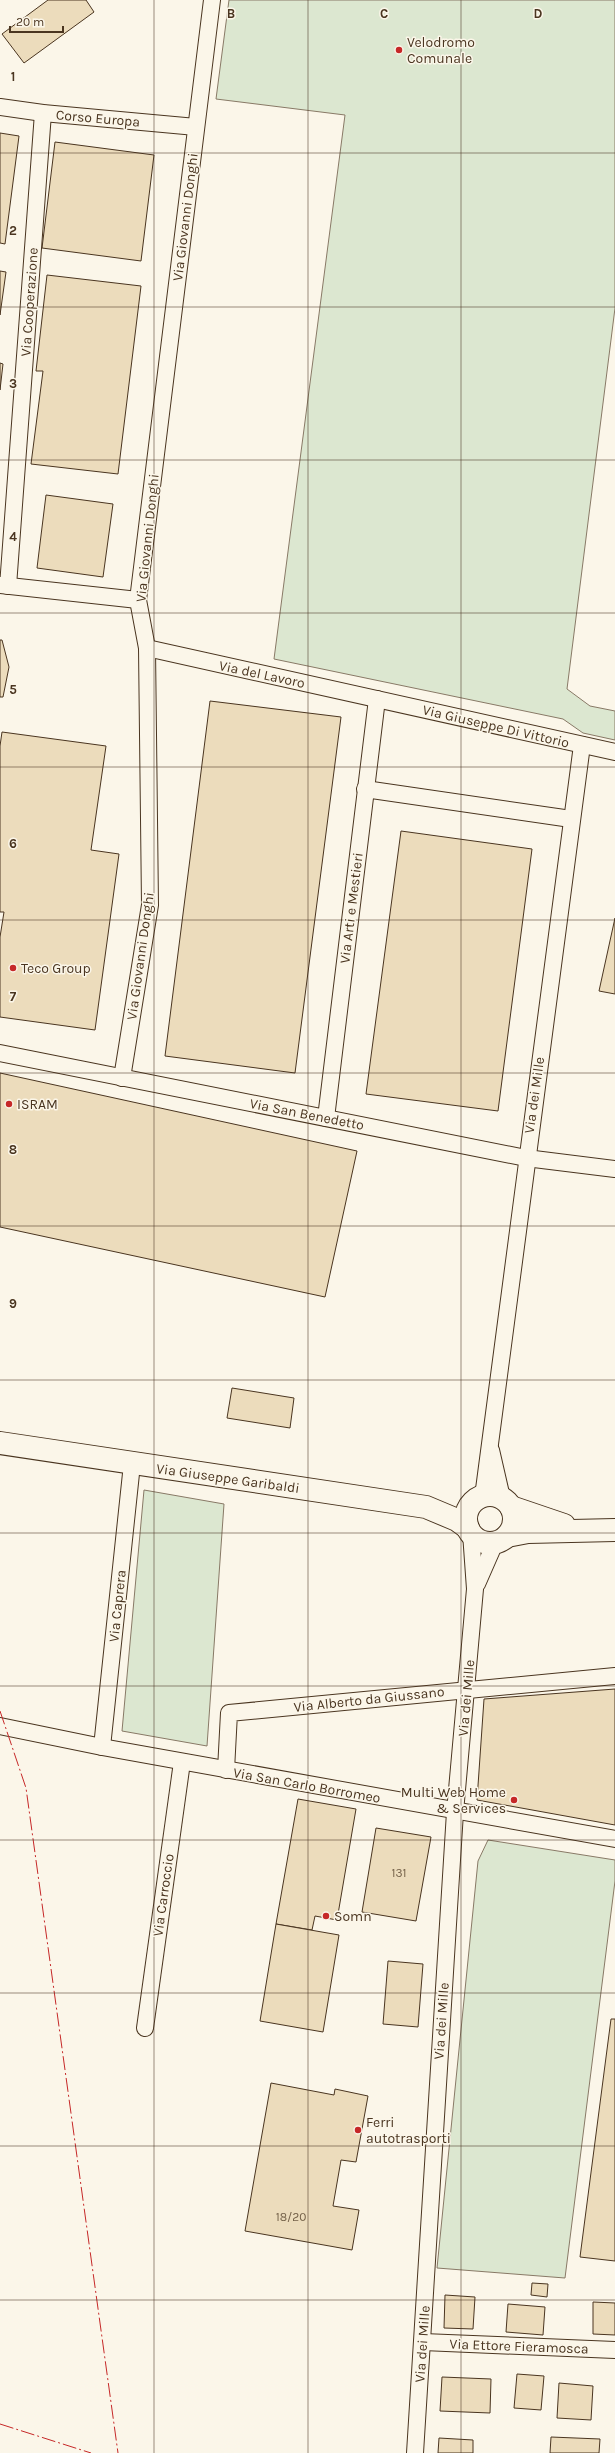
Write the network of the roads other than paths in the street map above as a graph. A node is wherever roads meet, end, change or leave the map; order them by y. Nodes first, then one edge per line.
1 (212, 0) edge
2 (0, 107) edge
3 (43, 113) junction
4 (196, 127) junction
5 (4, 586) edge
6 (138, 600) junction
7 (147, 648) junction
8 (377, 699) junction
9 (582, 745) junction
10 (615, 752) edge
11 (365, 789) junction
12 (571, 819) junction
13 (0, 1053) edge
14 (122, 1078) junction
15 (326, 1118) junction
16 (526, 1158) junction
17 (615, 1169) edge
18 (0, 1439) edge
19 (0, 1443) edge
20 (29, 1447) junction
21 (132, 1464) junction
22 (493, 1500) junction
23 (426, 1507) junction
24 (470, 1530) junction
25 (615, 1530) edge
26 (588, 1532) junction
27 (501, 1539) junction
28 (475, 1589) junction
29 (615, 1676) edge
30 (467, 1690) junction
31 (4, 1730) edge
32 (102, 1748) junction
33 (182, 1762) junction
34 (226, 1770) junction
35 (455, 1812) junction
36 (615, 1839) edge
37 (145, 2028) dead end
38 (423, 2342) junction
39 (615, 2350) edge
40 (415, 2453) edge

1 - 4 street, Via Giovanni Donghi
2 - 3 street, Corso Europa
3 - 4 street, Corso Europa
3 - 5 street, Via Cooperazione
4 - 6 street, Via Giovanni Donghi
5 - 6 street, Via Cooperazione
6 - 7 street, Via Giovanni Donghi
7 - 8 street, Via del Lavoro
7 - 14 street, Via Giovanni Donghi
8 - 9 street, Via Giuseppe Di Vittorio
8 - 11 street, Via Arti e Mestieri
9 - 10 street, Via Giuseppe Di Vittorio
9 - 12 street, Via dei Mille
11 - 12 street
11 - 15 street, Via Arti e Mestieri
12 - 16 street, Via dei Mille
13 - 14 street, Via San Benedetto
14 - 15 street, Via San Benedetto
15 - 16 street, Via San Benedetto
16 - 17 street, Via San Benedetto
16 - 22 street, Via dei Mille
18 - 20 street, Via Giuseppe Garibaldi
19 - 20 street, Via Giuseppe Garibaldi
20 - 21 street, Via Giuseppe Garibaldi
21 - 23 street, Via Giuseppe Garibaldi
21 - 32 street, Via Caprera
22 - 23 street, Via Giuseppe Garibaldi
22 - 24 street
22 - 26 street
22 - 27 street
23 - 24 street, Via Giuseppe Garibaldi
24 - 27 street
24 - 28 street, Via dei Mille
25 - 26 street
26 - 27 street
27 - 28 street, Via dei Mille
28 - 30 street, Via dei Mille
29 - 30 street, Via Alberto da Giussano
30 - 34 street, Via Alberto da Giussano
30 - 35 street, Via dei Mille
31 - 32 street, Via San Carlo Borromeo
32 - 33 street, Via San Carlo Borromeo
33 - 34 street, Via San Carlo Borromeo
33 - 37 street, Via Carroccio
34 - 35 street, Via San Carlo Borromeo
35 - 36 street, Via San Carlo Borromeo
35 - 38 street, Via dei Mille
38 - 39 street, Via Ettore Fieramosca
38 - 40 street, Via dei Mille

